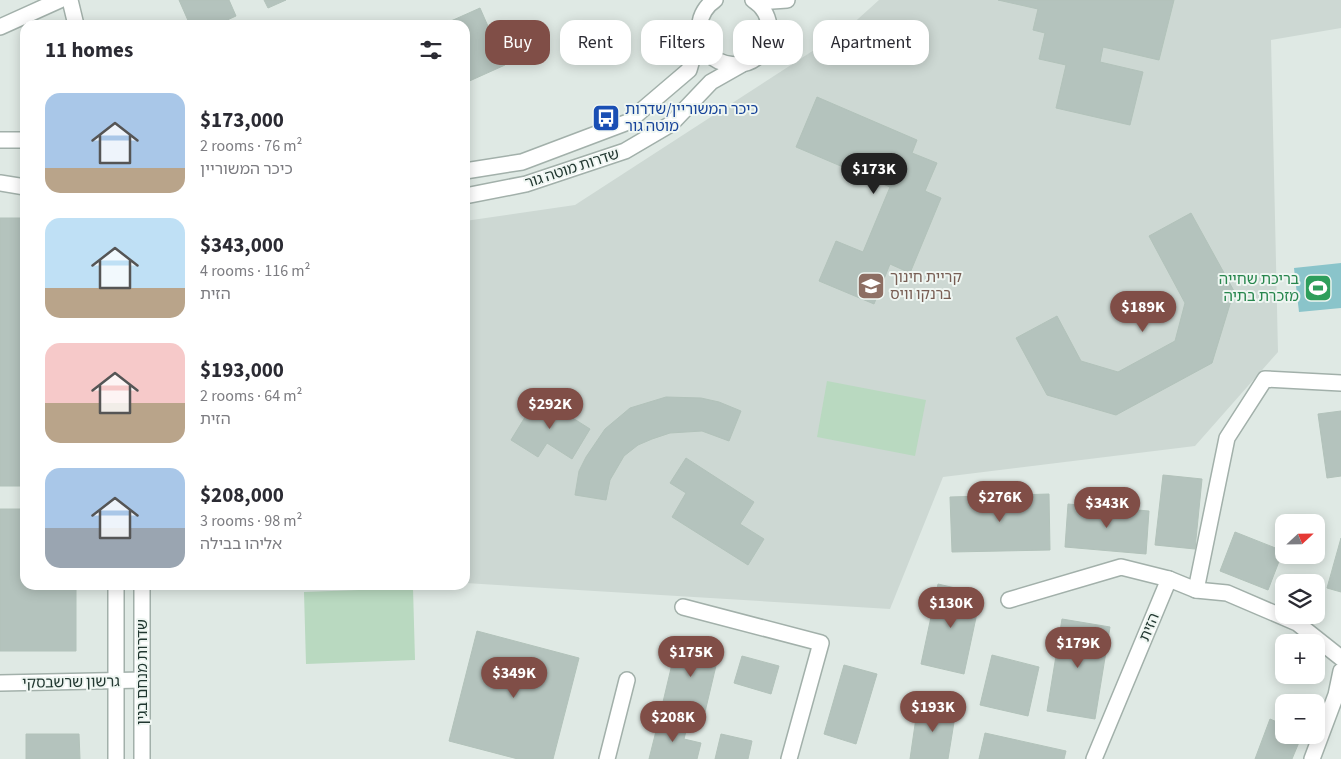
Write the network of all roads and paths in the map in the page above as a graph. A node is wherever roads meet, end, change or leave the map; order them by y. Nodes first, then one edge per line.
1 (60, 0) edge
2 (70, 0) edge
3 (716, 0) edge
4 (786, 0) edge
5 (755, 1) edge
6 (702, 5) edge
7 (75, 20) edge
8 (700, 20) edge
9 (768, 20) edge
10 (0, 28) edge
11 (690, 65) edge
12 (741, 65) edge
13 (0, 140) edge
14 (20, 140) edge
15 (470, 170) edge
16 (0, 183) edge
17 (20, 187) edge
18 (470, 195) edge
19 (1335, 382) edge
20 (1169, 579) junction
21 (116, 590) edge
22 (142, 590) edge
23 (1196, 590) junction
24 (1009, 600) dead end
25 (683, 607) dead end
26 (1341, 658) edge
27 (1341, 671) edge
28 (116, 680) junction
29 (142, 680) junction
30 (626, 680) dead end
31 (0, 683) edge
32 (116, 759) edge
33 (142, 759) edge
34 (607, 759) edge
35 (789, 759) edge
36 (1094, 759) edge
37 (1312, 759) edge

1 - 10 street
2 - 7 street
3 - 6 street
4 - 5 street
5 - 9 street, שדרות מוטה גור
6 - 8 street, שדרות מוטה גור
11 - 15 street, שדרות מוטה גור
12 - 18 street, שדרות מוטה גור
13 - 14 street
16 - 17 street
19 - 23 street
20 - 23 street
20 - 24 street
20 - 36 street, הזית
21 - 28 street, שדרות מנחם בגין
22 - 29 street, שדרות מנחם בגין
23 - 26 street
25 - 35 street
27 - 37 street
28 - 29 street, גרשון שרשבסקי
28 - 31 street, גרשון שרשבסקי
28 - 32 street, שדרות מנחם בגין
29 - 33 street, שדרות מנחם בגין
30 - 34 street

